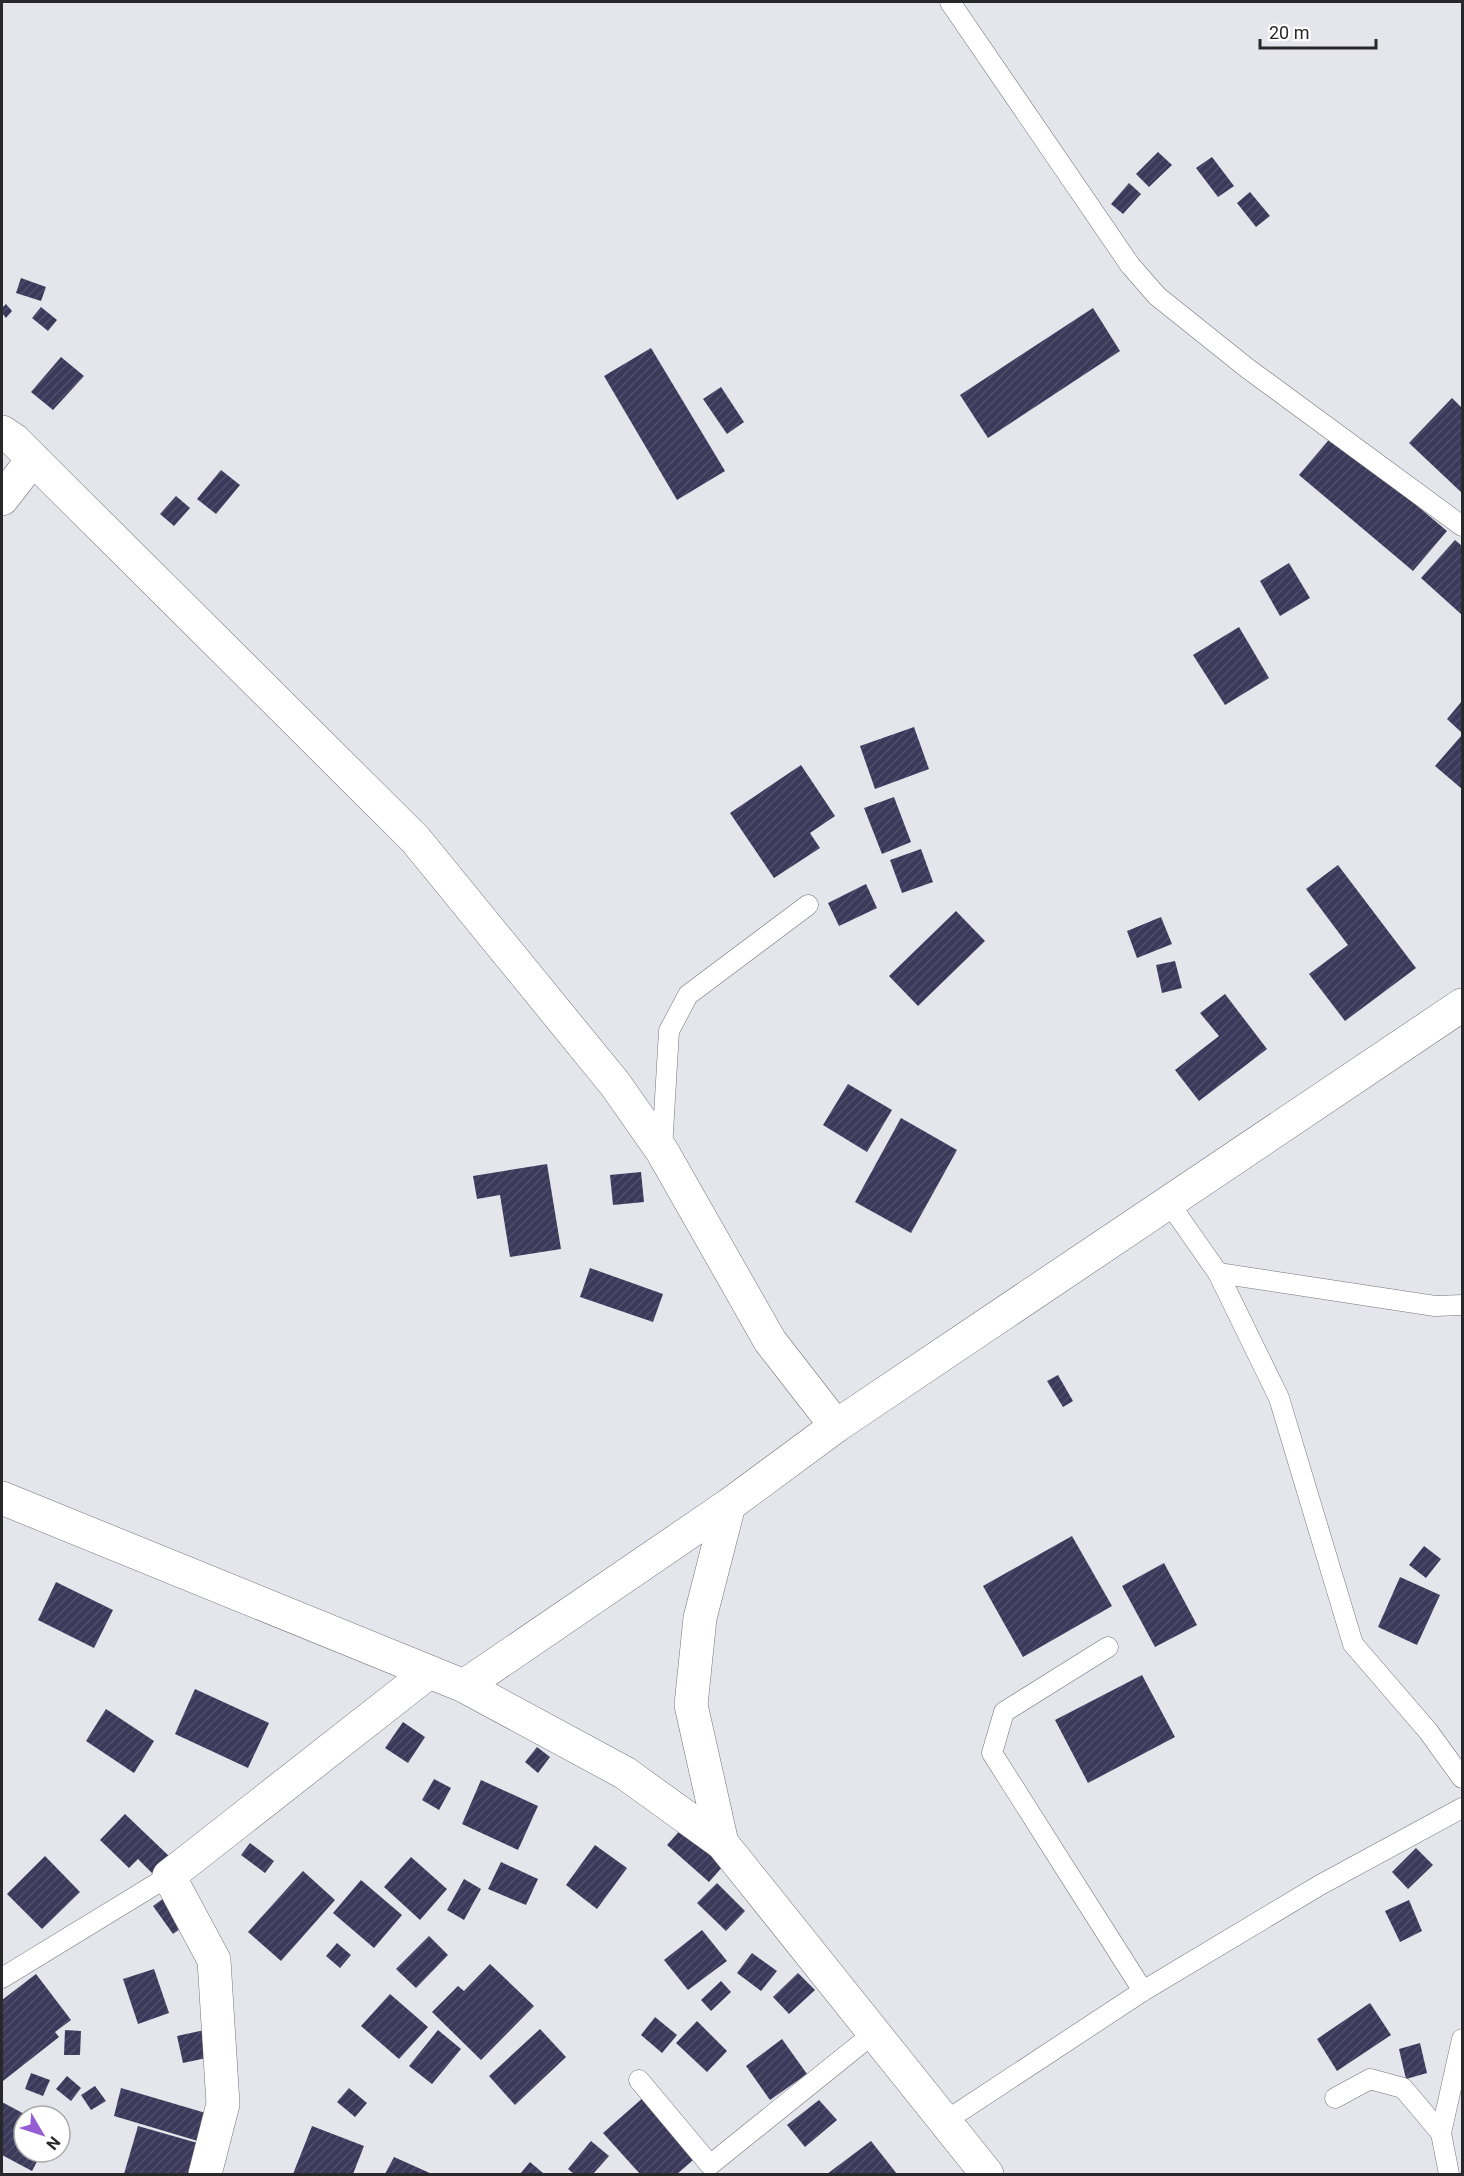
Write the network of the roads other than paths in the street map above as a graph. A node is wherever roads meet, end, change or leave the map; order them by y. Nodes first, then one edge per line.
1 (950, 2) edge
2 (2, 432) edge
3 (33, 459) junction
4 (2, 499) edge
5 (1462, 526) edge
6 (808, 905) dead end
7 (1462, 1005) edge
8 (662, 1151) junction
9 (1169, 1203) junction
10 (1218, 1273) junction
11 (1462, 1305) edge
12 (836, 1426) junction
13 (2, 1498) edge
14 (729, 1504) junction
15 (1108, 1647) dead end
16 (429, 1672) junction
17 (464, 1686) junction
18 (1462, 1778) edge
19 (1462, 1808) edge
20 (722, 1843) junction
21 (169, 1876) junction
22 (2, 1978) edge
23 (1143, 1990) junction
24 (874, 2033) junction
25 (1462, 2038) edge
26 (639, 2080) dead end
27 (1335, 2098) dead end
28 (944, 2122) junction
29 (1441, 2133) junction
30 (205, 2175) edge
31 (987, 2175) edge
32 (1449, 2175) edge

1 - 5 lane
2 - 3 street
3 - 4 street
3 - 8 street
6 - 8 lane
7 - 9 street
8 - 12 street
9 - 10 lane
9 - 12 street
10 - 11 lane
10 - 18 lane
12 - 14 street
13 - 16 street
14 - 17 street
14 - 20 street
15 - 23 lane
16 - 17 street
16 - 21 street
17 - 20 street
19 - 23 lane
20 - 24 street
21 - 22 lane
21 - 30 street
23 - 28 lane
24 - 26 lane
24 - 28 street
25 - 29 lane
27 - 29 lane
28 - 31 street
29 - 32 lane

